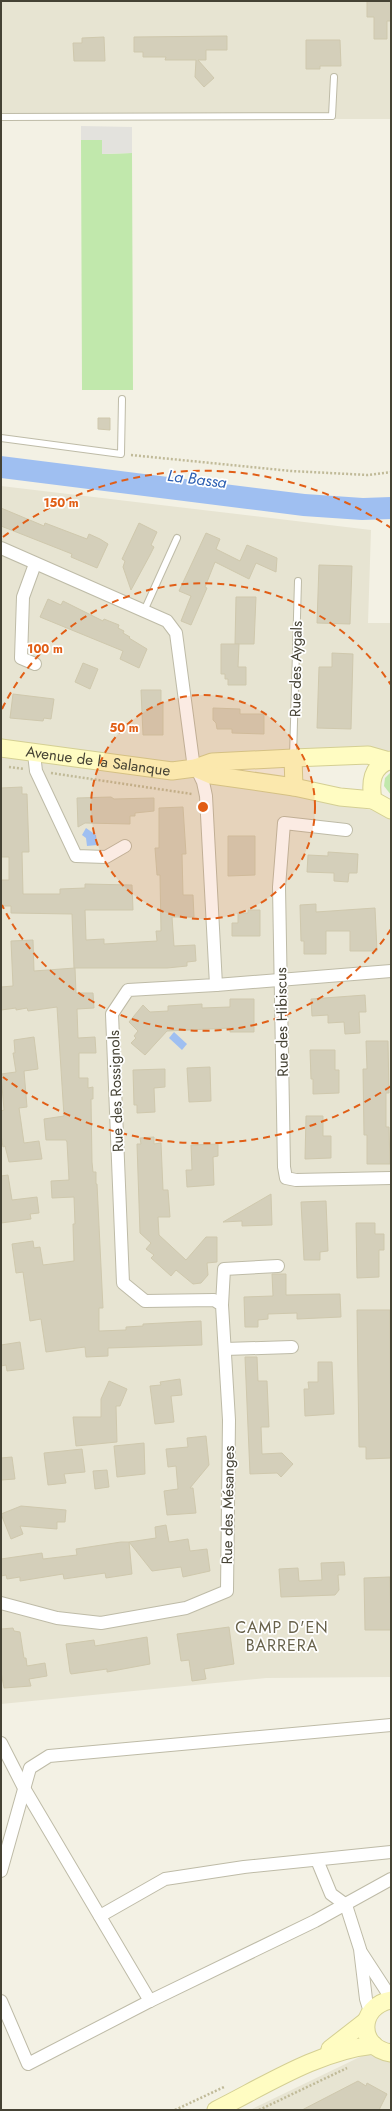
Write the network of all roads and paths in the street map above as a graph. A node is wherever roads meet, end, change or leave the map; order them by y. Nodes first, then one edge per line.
1 (334, 77) dead end
2 (1, 117) edge
3 (122, 399) dead end
4 (1, 438) edge
5 (121, 454) junction
6 (391, 472) edge
7 (177, 538) dead end
8 (1, 548) edge
9 (35, 564) junction
10 (298, 581) dead end
11 (144, 611) junction
12 (35, 664) dead end
13 (1, 748) edge
14 (34, 754) junction
15 (294, 758) junction
16 (390, 760) edge
17 (8, 766) dead end
18 (195, 768) junction
19 (36, 771) junction
20 (294, 787) junction
21 (206, 796) junction
22 (373, 800) junction
23 (391, 810) edge
24 (346, 830) dead end
25 (125, 846) dead end
26 (391, 971) edge
27 (281, 981) junction
28 (216, 985) junction
29 (391, 1178) edge
30 (278, 1266) dead end
31 (222, 1305) junction
32 (292, 1347) dead end
33 (225, 1349) junction
34 (1, 1603) edge
35 (391, 1725) edge
36 (1, 1743) edge
37 (24, 1788) junction
38 (391, 1852) edge
39 (317, 1860) junction
40 (1, 1871) edge
41 (391, 1879) edge
42 (346, 1905) junction
43 (100, 1916) junction
44 (360, 1949) junction
45 (391, 1999) edge
46 (1, 2001) edge
47 (150, 2001) junction
48 (368, 2017) junction
49 (374, 2045) junction
50 (391, 2053) edge
51 (306, 2065) junction
52 (349, 2067) dead end
53 (224, 2086) dead end
54 (176, 2110) edge
55 (216, 2110) edge
56 (260, 2110) edge

1 - 2 lane
3 - 5 lane
4 - 5 lane
5 - 6 path
7 - 11 lane
8 - 9 street
9 - 11 street
9 - 12 street
10 - 15 lane, Rue des Aygals
11 - 18 street
13 - 14 street, Avenue de la Salanque
14 - 18 street, Avenue de la Salanque
14 - 19 street
15 - 16 street, Avenue de la Salanque
15 - 18 street, Avenue de la Salanque
15 - 20 street
16 - 22 street
17 - 19 path
18 - 20 street, Avenue de la Salanque
18 - 21 street
19 - 21 path
19 - 25 street
20 - 22 street, Avenue de la Salanque
21 - 28 street
22 - 23 street
24 - 27 street, Rue des Hibiscus
26 - 27 street
27 - 28 street
27 - 29 street, Rue des Hibiscus
28 - 31 street, Rue des Rossignols
30 - 31 street
31 - 33 street
32 - 33 street
33 - 34 street, Rue des Mésanges
35 - 37 street
36 - 37 street
37 - 40 street
37 - 43 street
38 - 39 street
39 - 42 street
39 - 43 street
41 - 42 street
42 - 44 street
42 - 47 street
43 - 47 street
44 - 45 street
44 - 48 street
45 - 48 street
46 - 47 street
48 - 49 street
48 - 51 street
49 - 50 street
49 - 51 street
51 - 55 street
52 - 56 path
53 - 54 path

